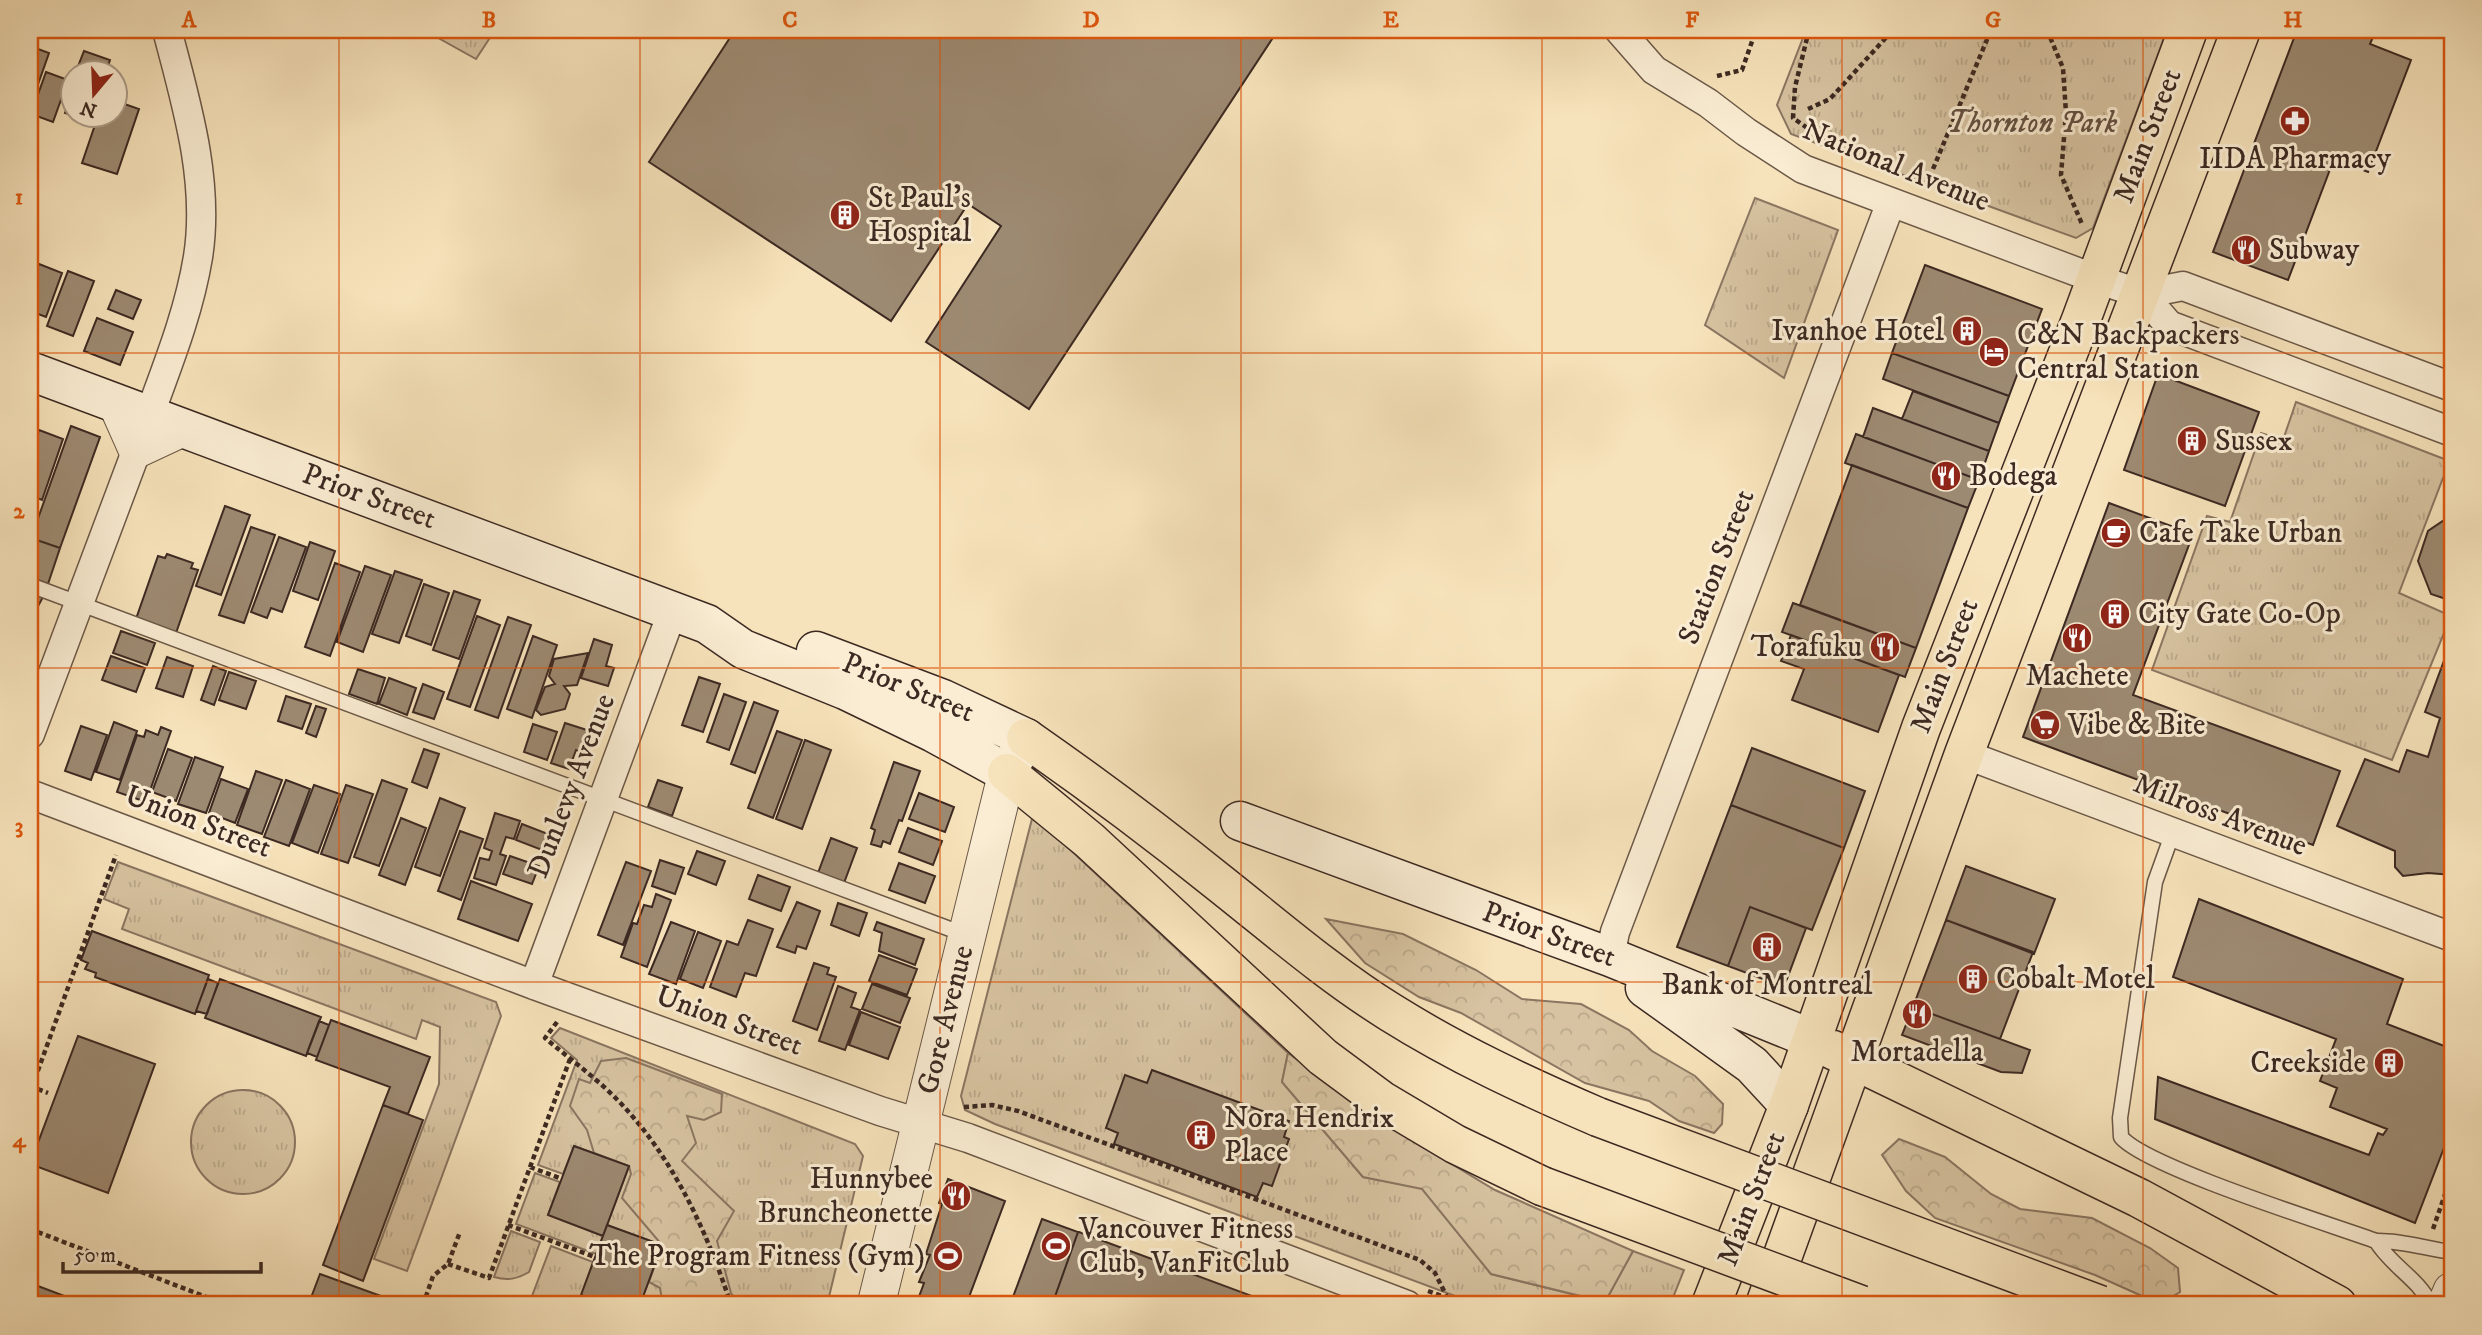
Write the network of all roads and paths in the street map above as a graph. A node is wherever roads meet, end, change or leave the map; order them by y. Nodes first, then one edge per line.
1 (167, 30) edge
2 (1619, 30) edge
3 (1756, 30) edge
4 (1809, 30) edge
5 (1893, 30) edge
6 (1991, 30) edge
7 (2047, 30) edge
8 (2188, 30) edge
9 (2241, 30) edge
10 (1710, 75) dead end
11 (1808, 109) dead end
12 (1845, 154) dead end
13 (1933, 169) dead end
14 (1891, 202) junction
15 (2082, 224) dead end
16 (2096, 279) junction
17 (2142, 294) junction
18 (30, 371) edge
19 (2452, 387) edge
20 (146, 424) junction
21 (2452, 432) edge
22 (30, 585) edge
23 (78, 603) junction
24 (690, 617) junction
25 (30, 734) edge
26 (1026, 738) junction
27 (1964, 754) junction
28 (1007, 773) junction
29 (30, 794) edge
30 (604, 800) junction
31 (1240, 821) dead end
32 (2173, 832) junction
33 (116, 855) dead end
34 (967, 936) junction
35 (2452, 937) edge
36 (1610, 957) junction
37 (534, 985) junction
38 (557, 1022) dead end
39 (1812, 1039) junction
40 (570, 1059) junction
41 (1854, 1060) junction
42 (31, 1087) edge
43 (48, 1093) dead end
44 (959, 1095) dead end
45 (1788, 1105) junction
46 (961, 1107) junction
47 (968, 1117) dead end
48 (920, 1124) junction
49 (530, 1167) junction
50 (2452, 1174) edge
51 (562, 1178) dead end
52 (508, 1226) junction
53 (30, 1229) edge
54 (460, 1232) dead end
55 (2432, 1233) dead end
56 (2376, 1241) junction
57 (2452, 1252) edge
58 (595, 1257) dead end
59 (448, 1264) junction
60 (2452, 1291) edge
61 (1414, 1297) edge
62 (1448, 1298) junction
63 (227, 1305) edge
64 (423, 1305) edge
65 (732, 1305) edge
66 (876, 1305) edge
67 (1467, 1305) edge
68 (1711, 1305) edge
69 (1765, 1305) edge
70 (1861, 1305) edge
71 (2099, 1305) edge
72 (2337, 1305) edge
73 (2431, 1305) edge
74 (2446, 1305) edge

1 - 20 street
2 - 14 street, National Avenue
3 - 10 path
4 - 12 path
5 - 11 path
6 - 13 path
7 - 15 path
8 - 16 main road, Main Street
9 - 17 main road, Main Street
14 - 16 street, National Avenue
14 - 36 street, Station Street
16 - 17 street, National Avenue
16 - 39 main road, Main Street
17 - 19 street, National Avenue
17 - 21 street
17 - 27 main road, Main Street
18 - 20 main road, Prior Street
20 - 23 street
20 - 24 main road, Prior Street
22 - 23 lane
23 - 25 street
23 - 30 lane
24 - 26 main road, Prior Street
24 - 28 main road, Prior Street
24 - 30 street, Dunlevy Avenue
26 - 28 street, Gore Avenue
26 - 71 main road, bridge
27 - 32 street, Milross Avenue
27 - 41 main road, Main Street
28 - 34 street, Gore Avenue
28 - 70 main road, bridge
29 - 37 street, Union Street
30 - 34 lane
30 - 37 street, Dunlevy Avenue
31 - 36 main road, Prior Street
32 - 35 street, Milross Avenue
32 - 56 lane
33 - 42 path
34 - 48 street, Gore Avenue
36 - 39 main road, Prior Street
36 - 45 main road
37 - 48 street, Union Street
38 - 40 path
39 - 41 main road, Prior Street
39 - 45 main road, Main Street
40 - 49 path
40 - 65 path
41 - 69 main road, Main Street
41 - 72 main road, Prior Street
42 - 43 path
44 - 46 path
45 - 68 main road, Main Street
46 - 47 path
46 - 62 path
48 - 61 street, Union Street
48 - 66 street, Gore Avenue
49 - 51 path
49 - 52 path
50 - 55 path
52 - 58 path
52 - 59 path
53 - 63 path
54 - 59 path
56 - 57 lane
56 - 73 lane
59 - 64 path
60 - 74 street
61 - 62 path
62 - 67 path

